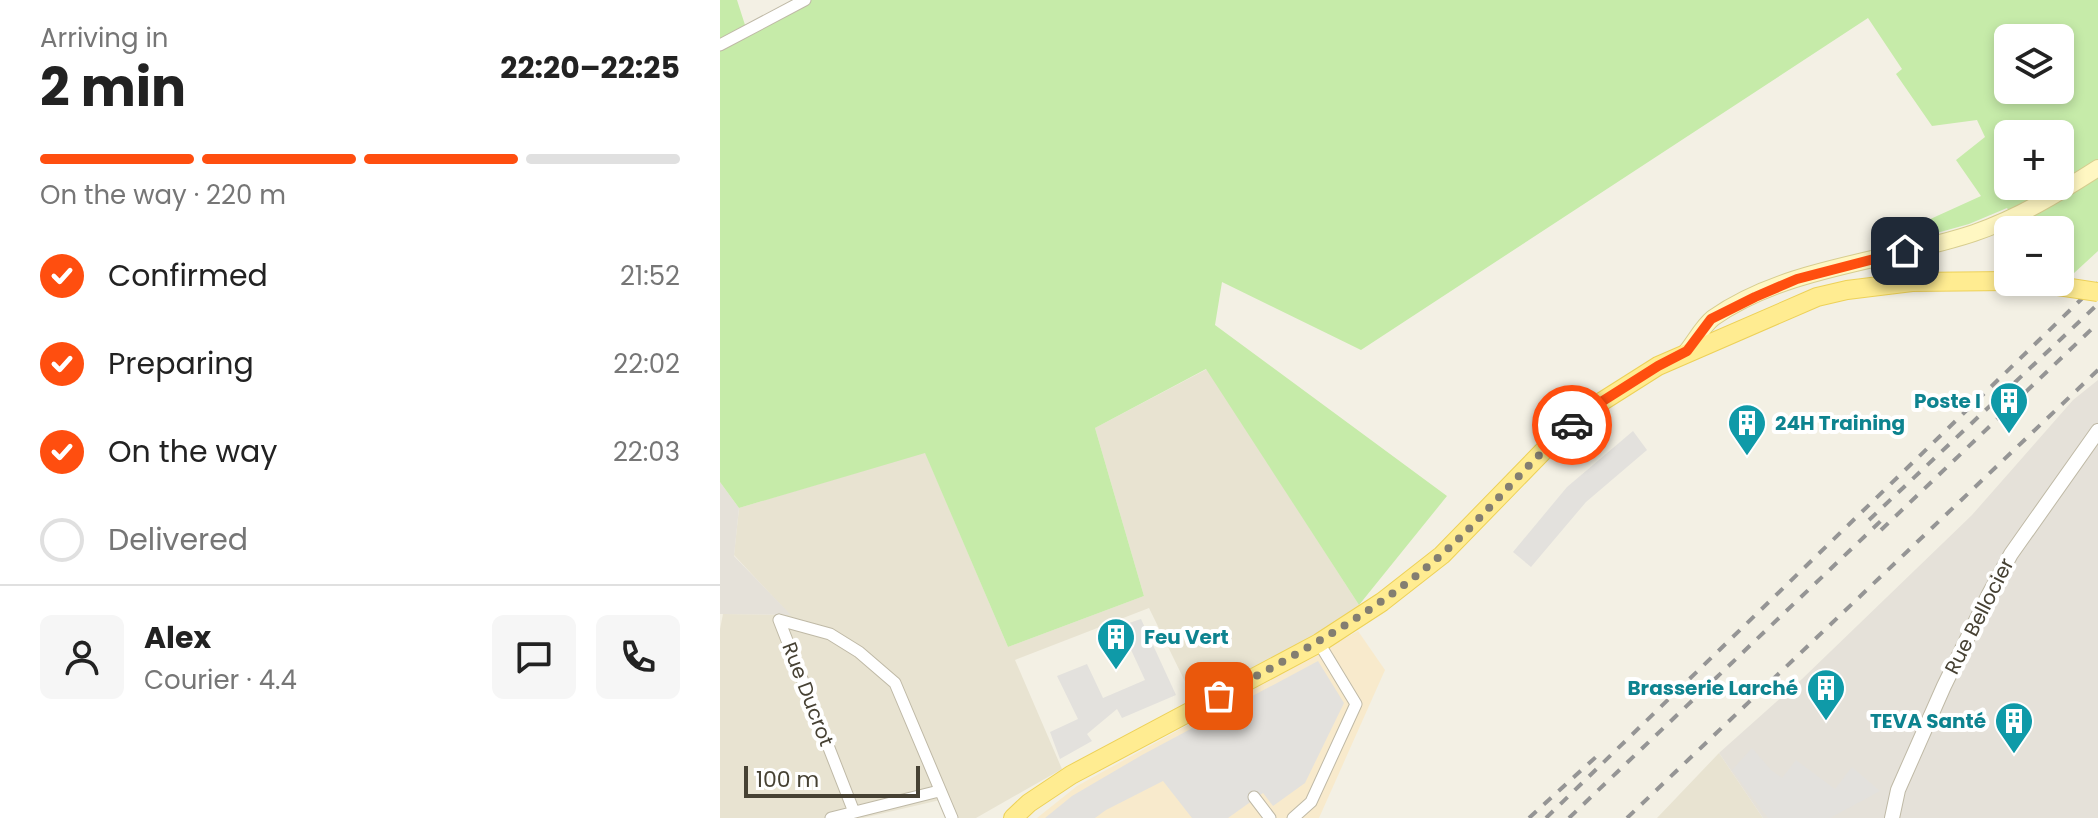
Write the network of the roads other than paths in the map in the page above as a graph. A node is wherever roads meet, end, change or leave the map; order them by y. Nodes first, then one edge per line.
1 (805, 0) edge
2 (720, 45) edge
3 (2098, 168) edge
4 (1994, 281) edge
5 (2074, 288) edge
6 (2098, 292) edge
7 (1687, 351) junction
8 (2098, 431) edge
9 (1319, 643) junction
10 (939, 791) junction
11 (1254, 797) dead end
12 (854, 812) junction
13 (831, 818) edge
14 (952, 818) edge
15 (1013, 818) edge
16 (1270, 818) edge
17 (1293, 818) edge
18 (1892, 818) edge

1 - 2 street
3 - 7 main road
4 - 7 main road
5 - 6 main road, bridge
7 - 9 main road
8 - 18 street, Rue Bellocier
9 - 15 main road
9 - 17 street
10 - 12 street
10 - 12 street, Rue Ducrot
10 - 14 street
11 - 16 street
12 - 13 street

